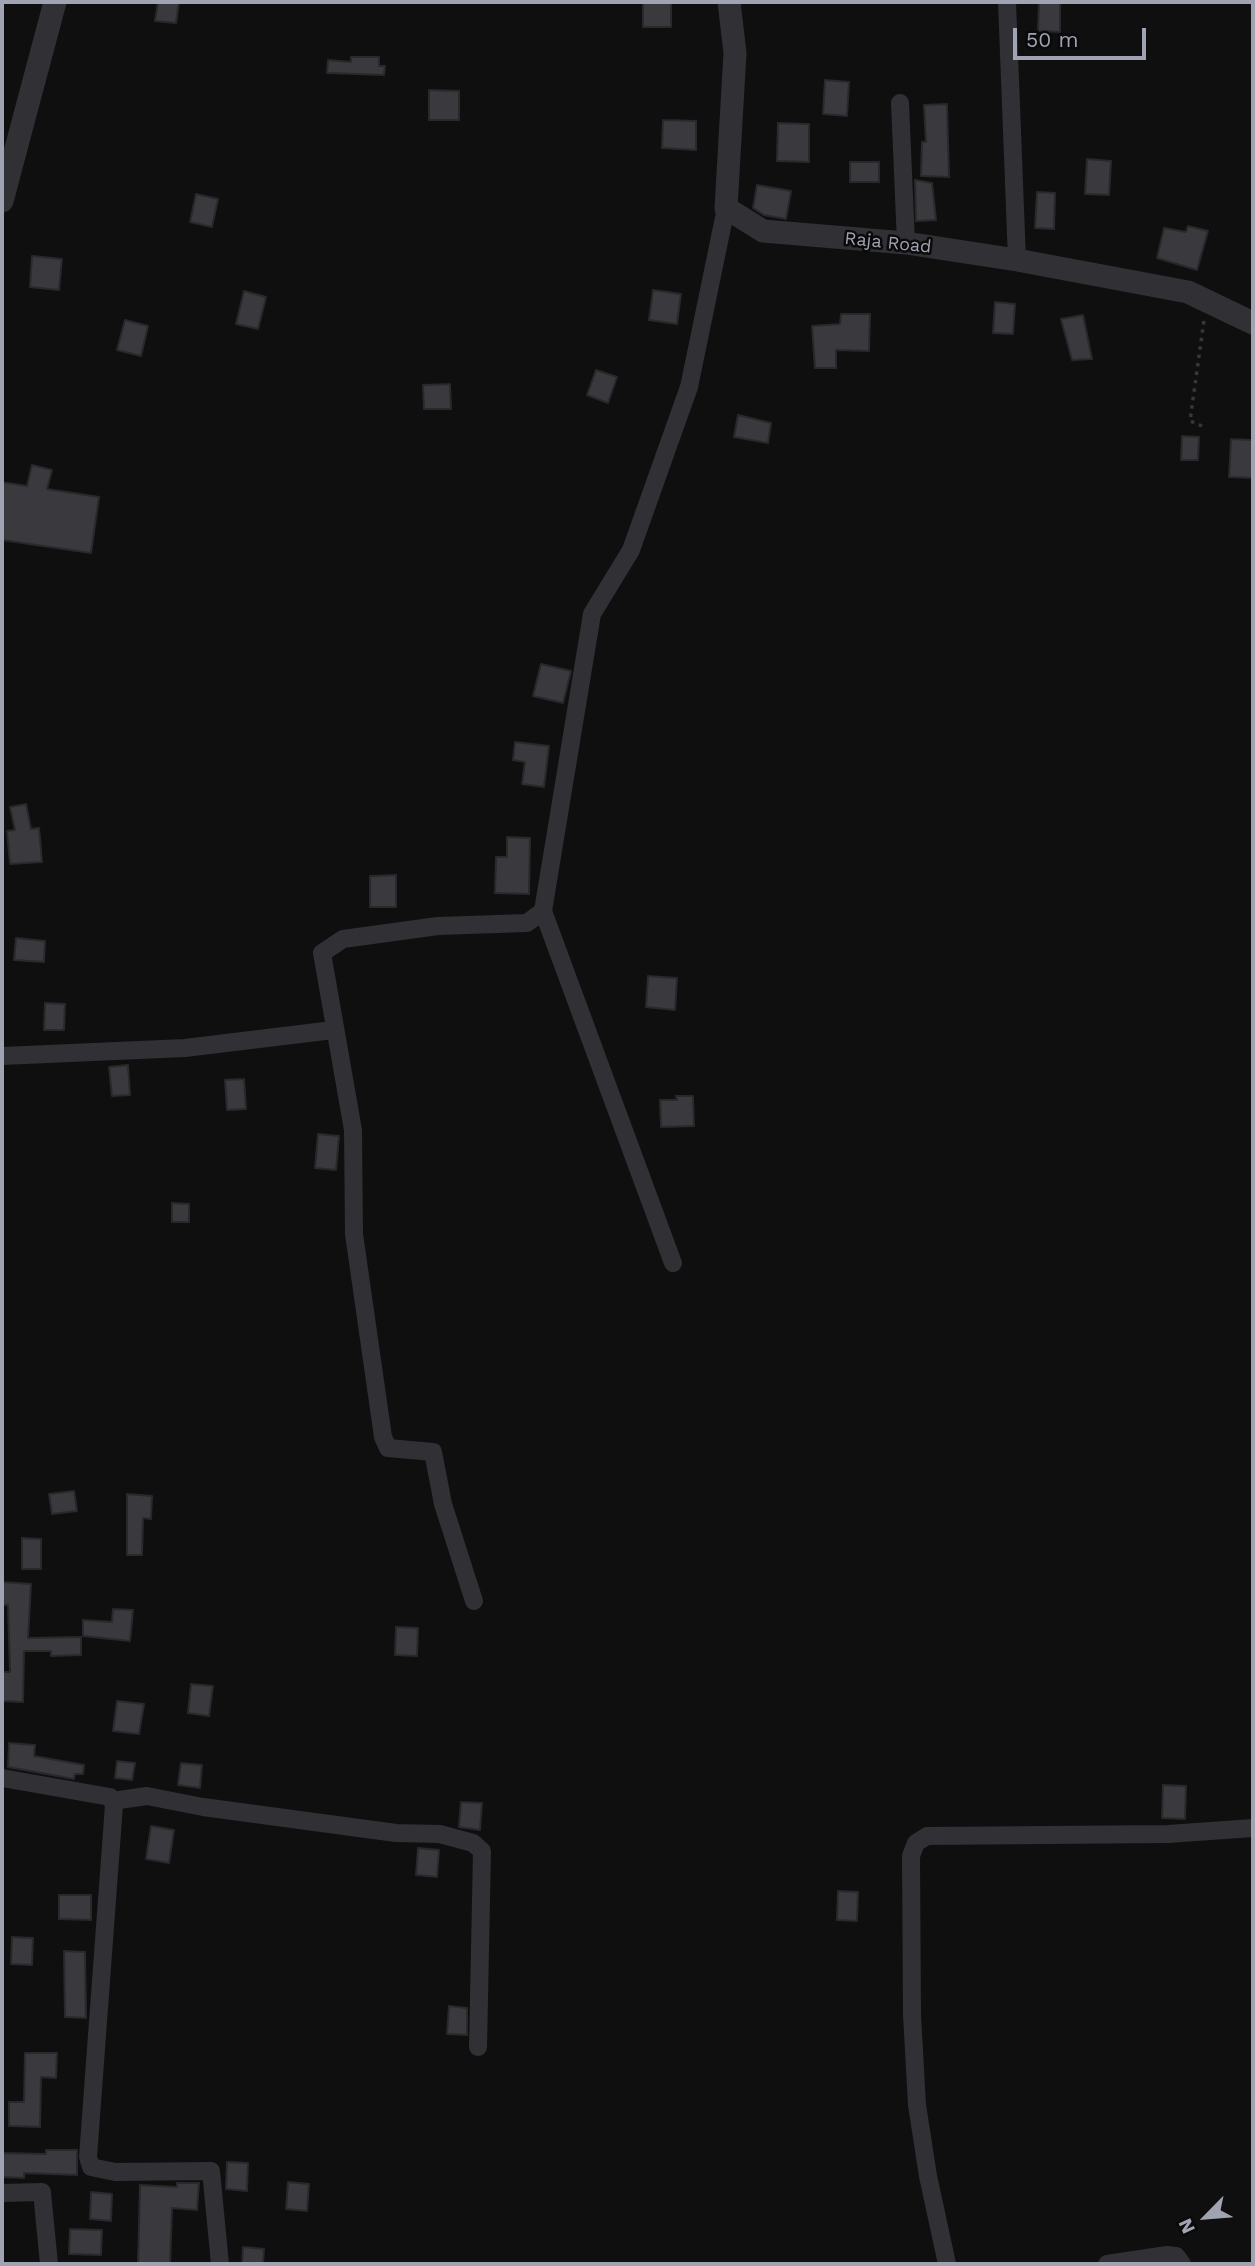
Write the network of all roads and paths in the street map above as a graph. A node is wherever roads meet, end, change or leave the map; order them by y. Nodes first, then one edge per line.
1 (55, 2) edge
2 (729, 2) edge
3 (1007, 2) edge
4 (900, 103) dead end
5 (2, 201) edge
6 (726, 208) junction
7 (906, 243) junction
8 (1017, 260) junction
9 (1206, 301) junction
10 (1253, 318) edge
11 (1202, 426) dead end
12 (543, 911) junction
13 (334, 1030) junction
14 (2, 1056) edge
15 (673, 1263) dead end
16 (474, 1601) dead end
17 (2, 1778) edge
18 (112, 1801) junction
19 (1253, 1828) edge
20 (478, 2048) dead end
21 (2, 2193) edge
22 (49, 2264) edge
23 (220, 2264) edge
24 (947, 2264) edge
25 (1107, 2264) edge
26 (1182, 2264) edge

1 - 5 street
2 - 6 street
3 - 8 street
4 - 7 street
6 - 7 street, Raja Road
6 - 12 street
7 - 8 street, Raja Road
8 - 9 street, Raja Road
9 - 10 street, Raja Road
9 - 11 path
12 - 13 street
12 - 15 street
13 - 14 street
13 - 16 street
17 - 18 street
18 - 20 street
18 - 23 street
19 - 24 street
21 - 22 street
25 - 26 street

